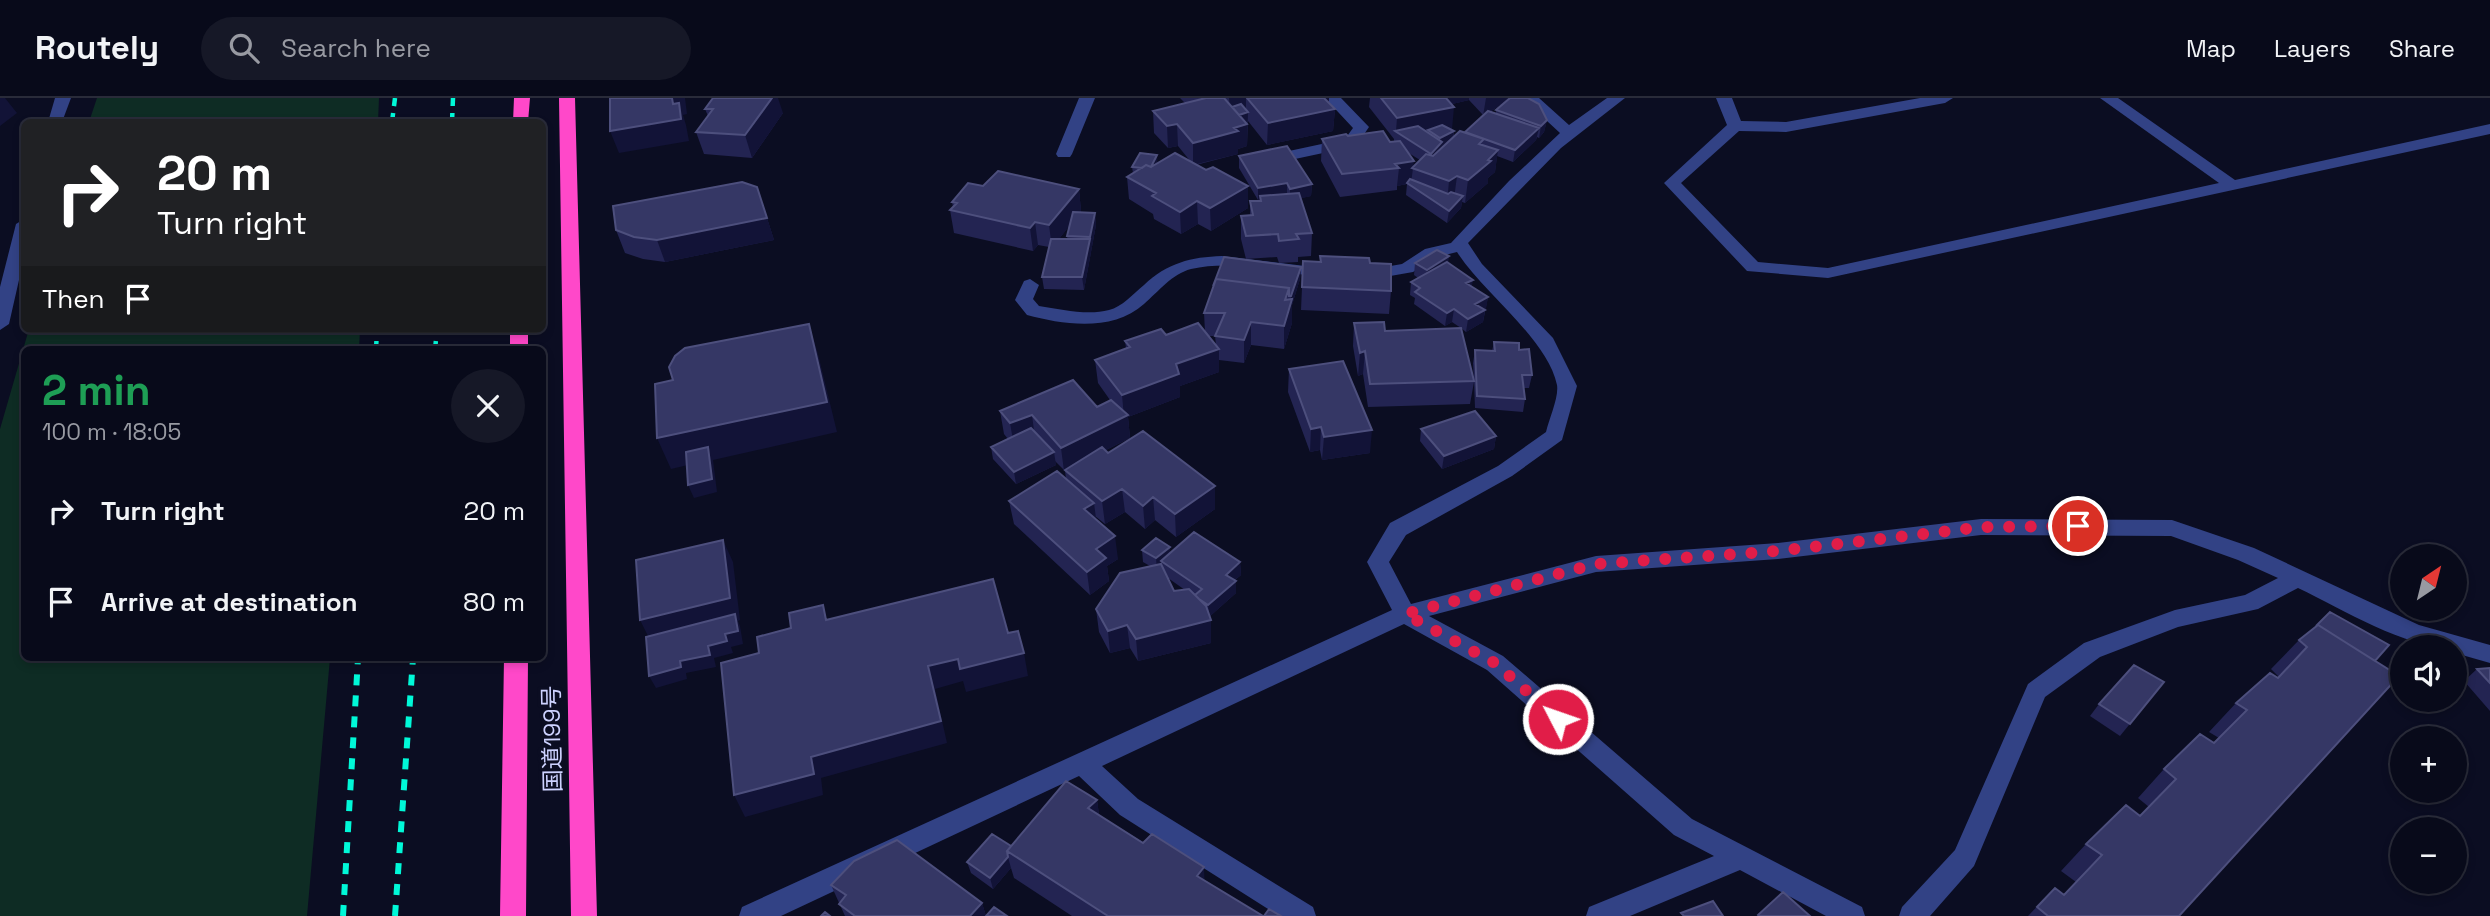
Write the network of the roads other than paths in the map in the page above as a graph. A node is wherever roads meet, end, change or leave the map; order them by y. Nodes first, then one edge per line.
1 (63, 98) edge
2 (522, 98) edge
3 (567, 98) edge
4 (1087, 98) edge
5 (1333, 98) edge
6 (1530, 98) edge
7 (1617, 98) edge
8 (1724, 98) edge
9 (1945, 98) edge
10 (2108, 98) edge
11 (56, 119) edge
12 (522, 119) edge
13 (1735, 126) junction
14 (2490, 129) edge
15 (1570, 134) junction
16 (1064, 154) dead end
17 (1296, 154) edge
18 (2232, 185) junction
19 (21, 236) edge
20 (1461, 246) junction
21 (1030, 285) dead end
22 (0, 324) edge
23 (2298, 578) junction
24 (1405, 614) junction
25 (2490, 653) edge
26 (516, 661) edge
27 (1082, 763) junction
28 (1742, 857) junction
29 (513, 916) edge
30 (584, 916) edge
31 (752, 916) edge
32 (1303, 916) edge
33 (1600, 916) edge
34 (1852, 916) edge
35 (1912, 916) edge

1 - 11 street
2 - 12 highway
3 - 30 highway, 国道199号
4 - 16 street
5 - 17 street
6 - 15 street
7 - 15 street
8 - 13 street
9 - 13 street
10 - 18 street
13 - 18 street
14 - 18 street
15 - 20 street
19 - 22 street
20 - 21 street
20 - 24 street
23 - 24 street
23 - 25 street
23 - 35 street
24 - 27 street
24 - 28 street
26 - 29 highway, 国道199号
27 - 31 street
27 - 32 street
28 - 33 street
28 - 34 street

